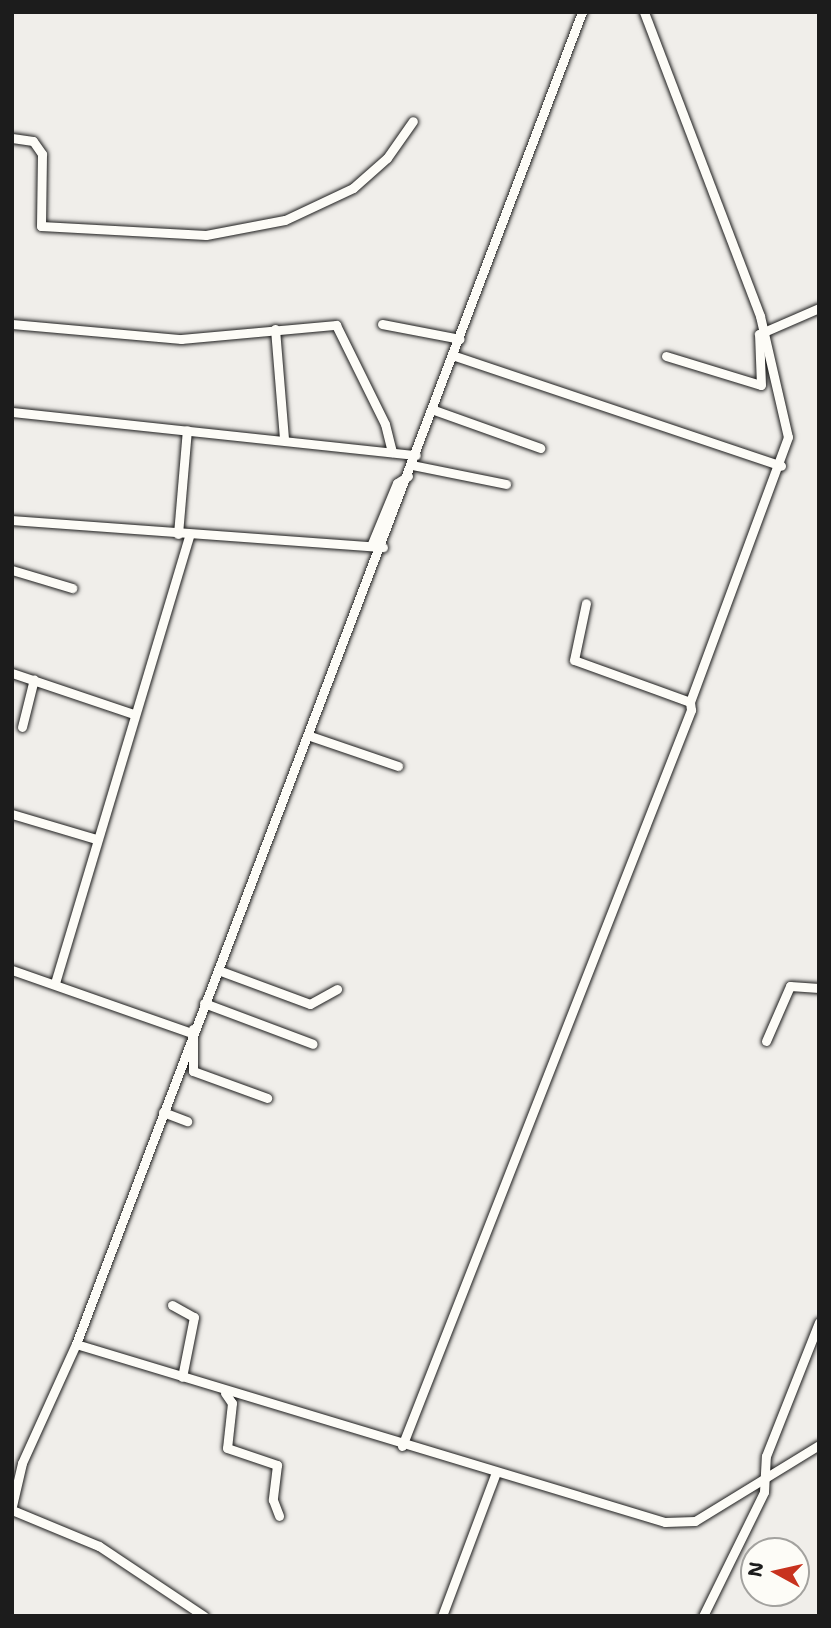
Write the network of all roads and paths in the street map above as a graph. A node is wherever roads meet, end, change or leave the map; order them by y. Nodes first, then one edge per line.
1 (582, 12) edge
2 (644, 12) edge
3 (413, 121) dead end
4 (12, 138) edge
5 (819, 308) edge
6 (12, 324) edge
7 (382, 324) dead end
8 (275, 329) junction
9 (765, 330) junction
10 (460, 339) junction
11 (455, 355) junction
12 (666, 356) dead end
13 (434, 410) junction
14 (12, 412) edge
15 (187, 429) junction
16 (284, 439) junction
17 (540, 448) dead end
18 (392, 452) junction
19 (416, 455) junction
20 (412, 465) junction
21 (781, 466) junction
22 (408, 476) junction
23 (506, 484) dead end
24 (12, 520) edge
25 (178, 534) junction
26 (189, 535) junction
27 (371, 546) junction
28 (383, 547) junction
29 (12, 570) edge
30 (72, 588) dead end
31 (586, 603) dead end
32 (12, 673) edge
33 (34, 679) junction
34 (690, 702) junction
35 (134, 714) junction
36 (22, 727) dead end
37 (310, 736) junction
38 (398, 766) dead end
39 (12, 814) edge
40 (96, 839) junction
41 (12, 970) edge
42 (218, 970) junction
43 (55, 983) junction
44 (819, 988) edge
45 (337, 989) dead end
46 (204, 1003) junction
47 (193, 1031) junction
48 (766, 1041) dead end
49 (313, 1044) dead end
50 (267, 1098) dead end
51 (163, 1112) junction
52 (187, 1121) dead end
53 (172, 1305) dead end
54 (819, 1322) edge
55 (76, 1344) junction
56 (182, 1377) junction
57 (225, 1393) junction
58 (819, 1445) edge
59 (402, 1447) junction
60 (17, 1461) edge
61 (495, 1475) junction
62 (762, 1477) junction
63 (12, 1508) edge
64 (279, 1516) dead end
65 (204, 1616) edge
66 (442, 1616) edge
67 (704, 1616) edge

1 - 10 street
2 - 9 street
3 - 4 street
5 - 9 street
6 - 8 street
7 - 10 street
8 - 16 street
8 - 18 street
9 - 12 street
9 - 21 street
10 - 11 street
11 - 13 street
11 - 21 street
13 - 17 street
13 - 19 street
14 - 15 street
15 - 16 street
15 - 25 street
16 - 18 street
18 - 19 street
19 - 20 street
20 - 22 street
20 - 23 street
21 - 34 street
22 - 27 street
22 - 28 street
24 - 25 street
25 - 26 street
26 - 27 street
26 - 35 street
27 - 28 street
28 - 37 street
29 - 30 street
31 - 34 street
32 - 33 street
33 - 35 street
33 - 36 street
34 - 59 street
35 - 40 street
37 - 38 street
37 - 42 street
39 - 40 street
40 - 43 street
41 - 43 street
42 - 45 street
42 - 46 street
43 - 47 street
44 - 48 street
46 - 47 street
46 - 49 street
47 - 50 street
47 - 51 street
51 - 52 street
51 - 55 street
53 - 56 street
54 - 62 street
55 - 56 street
55 - 60 street
56 - 57 street
57 - 59 street
57 - 64 street
58 - 62 street
59 - 61 street
60 - 63 street
61 - 62 street
61 - 66 street
62 - 67 street
63 - 65 street

